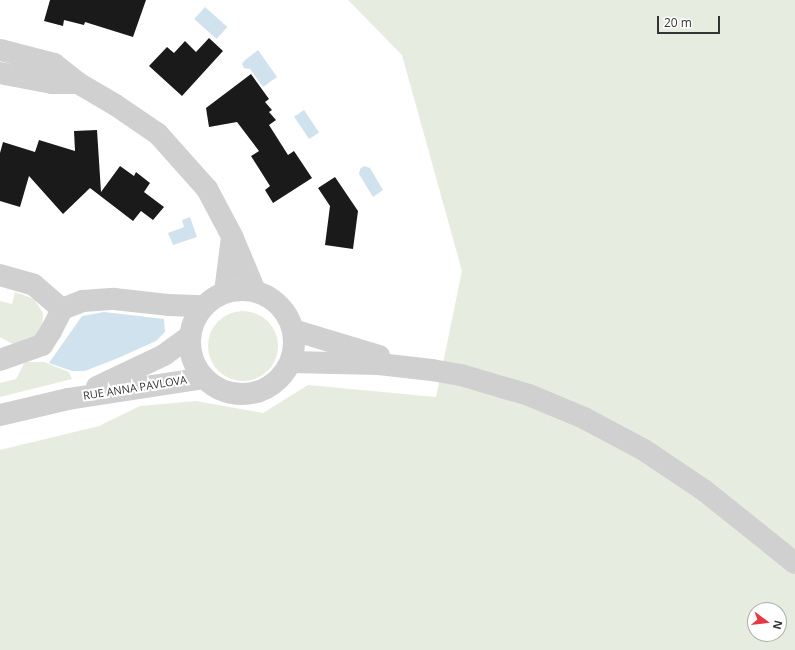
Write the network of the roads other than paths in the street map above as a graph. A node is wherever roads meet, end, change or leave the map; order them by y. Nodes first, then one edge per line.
1 (0, 50) edge
2 (0, 73) edge
3 (78, 83) junction
4 (232, 236) junction
5 (0, 275) edge
6 (255, 291) junction
7 (225, 292) junction
8 (203, 306) junction
9 (62, 309) junction
10 (293, 330) junction
11 (190, 336) junction
12 (0, 360) edge
13 (291, 362) junction
14 (432, 370) junction
15 (203, 378) junction
16 (68, 399) junction
17 (0, 415) edge
18 (795, 563) edge

1 - 3 street
2 - 3 street
3 - 4 street
4 - 6 street
4 - 7 street
5 - 9 street
6 - 7 street
6 - 10 street
7 - 8 street
8 - 9 street
8 - 11 street
9 - 12 street
10 - 13 street
10 - 14 street
11 - 15 street
11 - 16 street, RUE ANNA PAVLOVA
13 - 14 street
13 - 15 street
14 - 18 street
15 - 16 street, RUE ANNA PAVLOVA
16 - 17 street, RUE ANNA PAVLOVA

